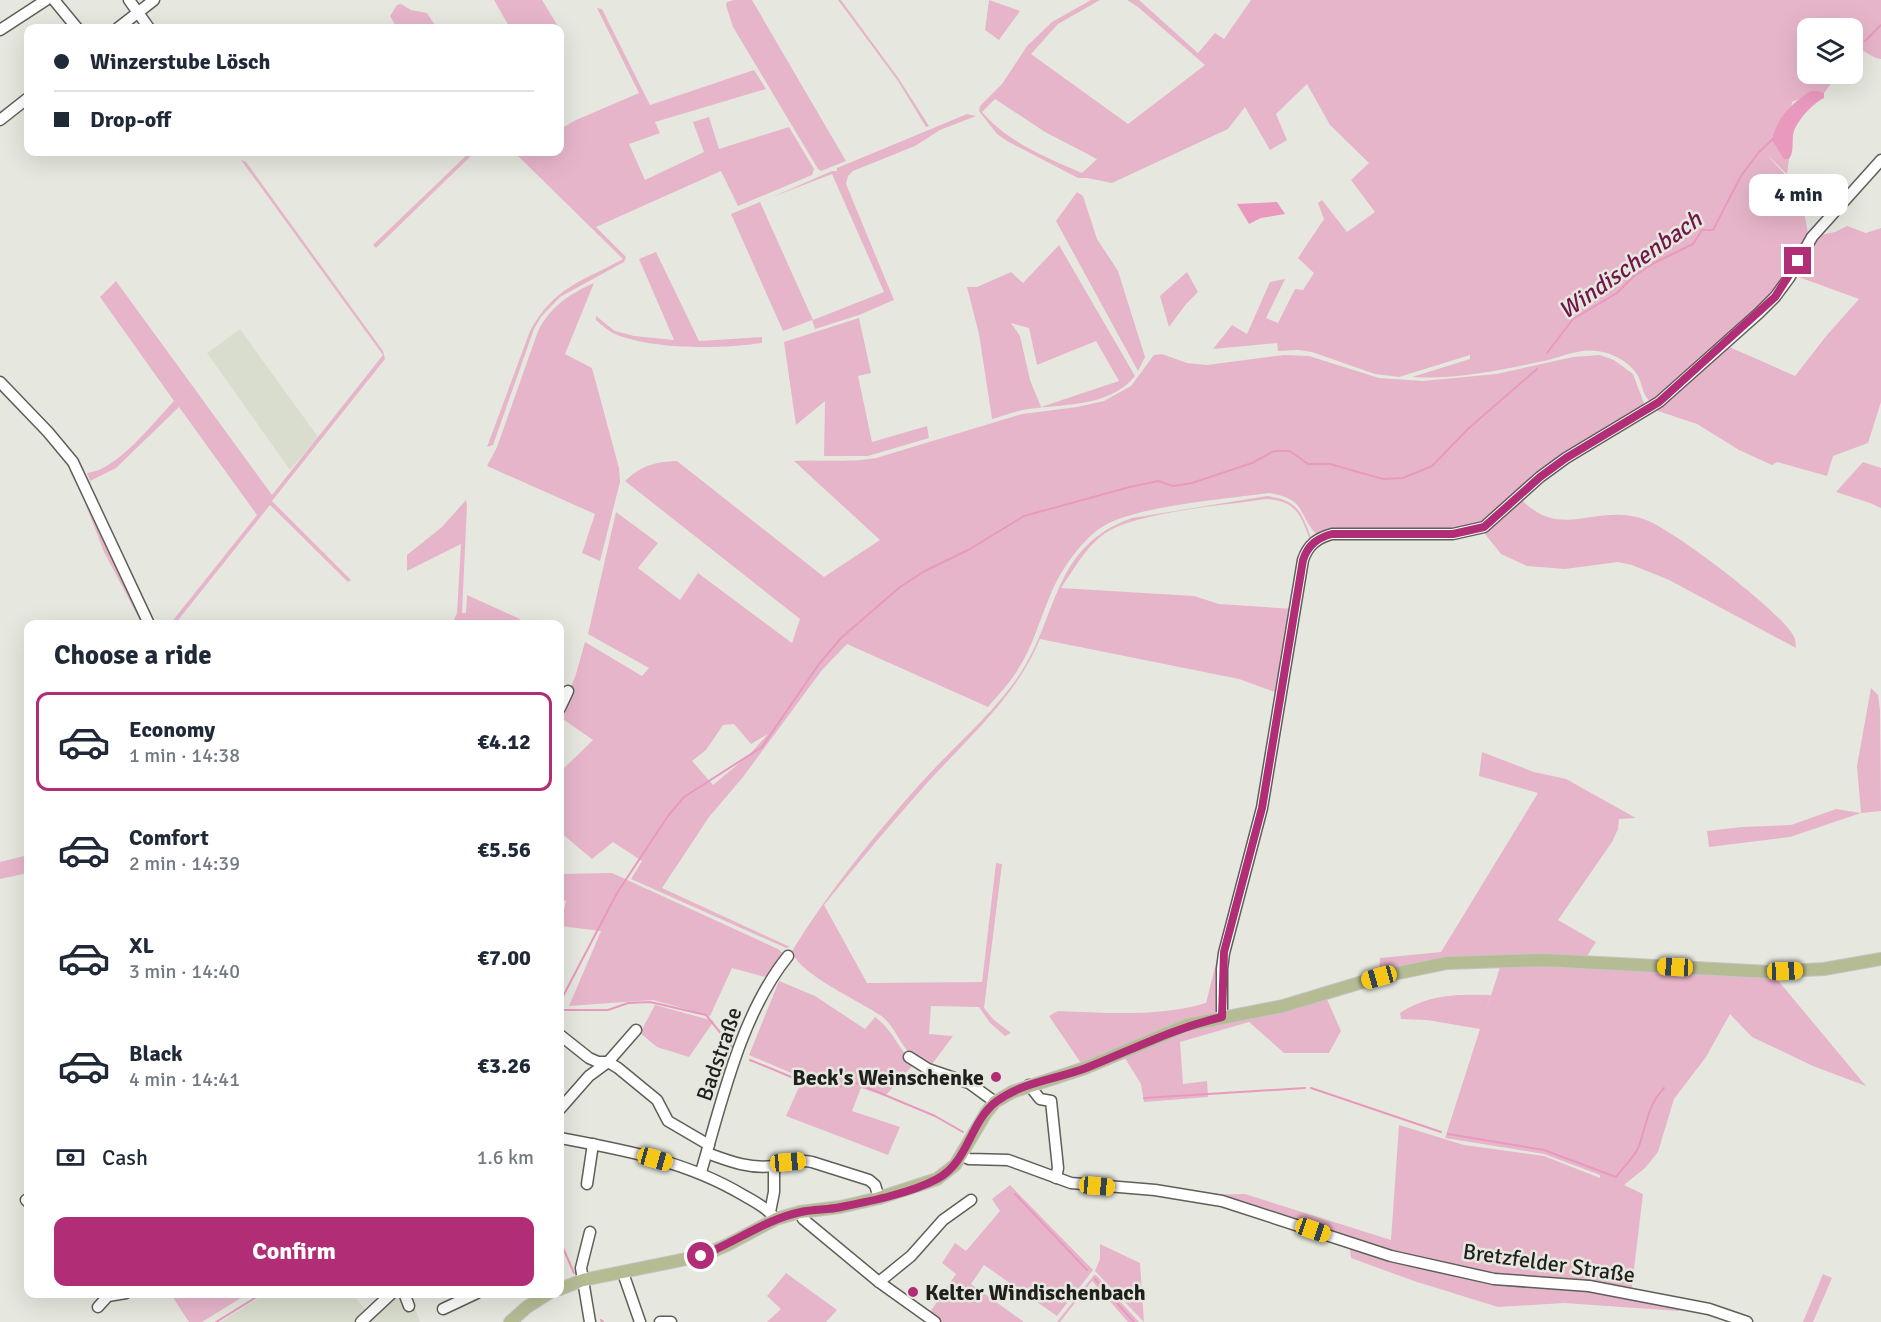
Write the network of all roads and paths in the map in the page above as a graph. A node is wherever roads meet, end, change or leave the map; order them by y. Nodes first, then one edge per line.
1 (46, 0) edge
2 (54, 0) edge
3 (129, 0) edge
4 (154, 0) edge
5 (138, 13) junction
6 (73, 24) edge
7 (123, 24) edge
8 (146, 24) edge
9 (0, 30) edge
10 (24, 101) edge
11 (0, 120) edge
12 (1881, 160) edge
13 (0, 382) edge
14 (147, 620) edge
15 (568, 691) dead end
16 (564, 700) edge
17 (788, 956) dead end
18 (1881, 959) edge
19 (1222, 1017) junction
20 (636, 1030) dead end
21 (564, 1038) edge
22 (909, 1057) dead end
23 (608, 1062) junction
24 (1029, 1085) junction
25 (995, 1102) junction
26 (564, 1104) edge
27 (564, 1139) edge
28 (592, 1144) junction
29 (708, 1149) junction
30 (962, 1156) junction
31 (774, 1166) junction
32 (701, 1172) junction
33 (1056, 1178) junction
34 (587, 1184) dead end
35 (879, 1198) junction
36 (970, 1200) dead end
37 (800, 1212) junction
38 (773, 1216) junction
39 (590, 1232) dead end
40 (623, 1273) junction
41 (583, 1280) junction
42 (879, 1282) junction
43 (564, 1287) edge
44 (103, 1298) edge
45 (387, 1298) edge
46 (406, 1298) edge
47 (466, 1298) edge
48 (541, 1298) edge
49 (409, 1306) dead end
50 (98, 1307) dead end
51 (443, 1309) dead end
52 (361, 1322) edge
53 (510, 1322) edge
54 (590, 1322) edge
55 (640, 1322) edge
56 (660, 1322) edge
57 (671, 1322) edge
58 (935, 1322) edge
59 (1747, 1322) edge

1 - 9 street
2 - 6 street
3 - 5 street
4 - 5 street
5 - 7 street
5 - 8 street
10 - 11 street
12 - 19 street
13 - 14 street
15 - 16 street
17 - 29 street, Badstraße
18 - 19 main road
19 - 24 main road
20 - 23 street
21 - 23 street
22 - 25 street
23 - 26 street
23 - 29 street
24 - 25 main road
24 - 33 street
25 - 30 main road
27 - 28 street
28 - 32 street
28 - 34 street
29 - 31 street
29 - 32 street, Badstraße
30 - 33 street, Bretzfelder Straße
30 - 35 main road
31 - 35 street
31 - 38 street
32 - 38 street
33 - 59 street, Bretzfelder Straße
35 - 37 main road
36 - 42 street
37 - 38 main road
37 - 42 street
38 - 40 main road
39 - 41 street
40 - 41 main road
40 - 55 street
41 - 43 main road
41 - 54 street
42 - 58 street
44 - 50 street
45 - 52 street
46 - 49 street
47 - 51 street
48 - 53 main road
56 - 57 street

